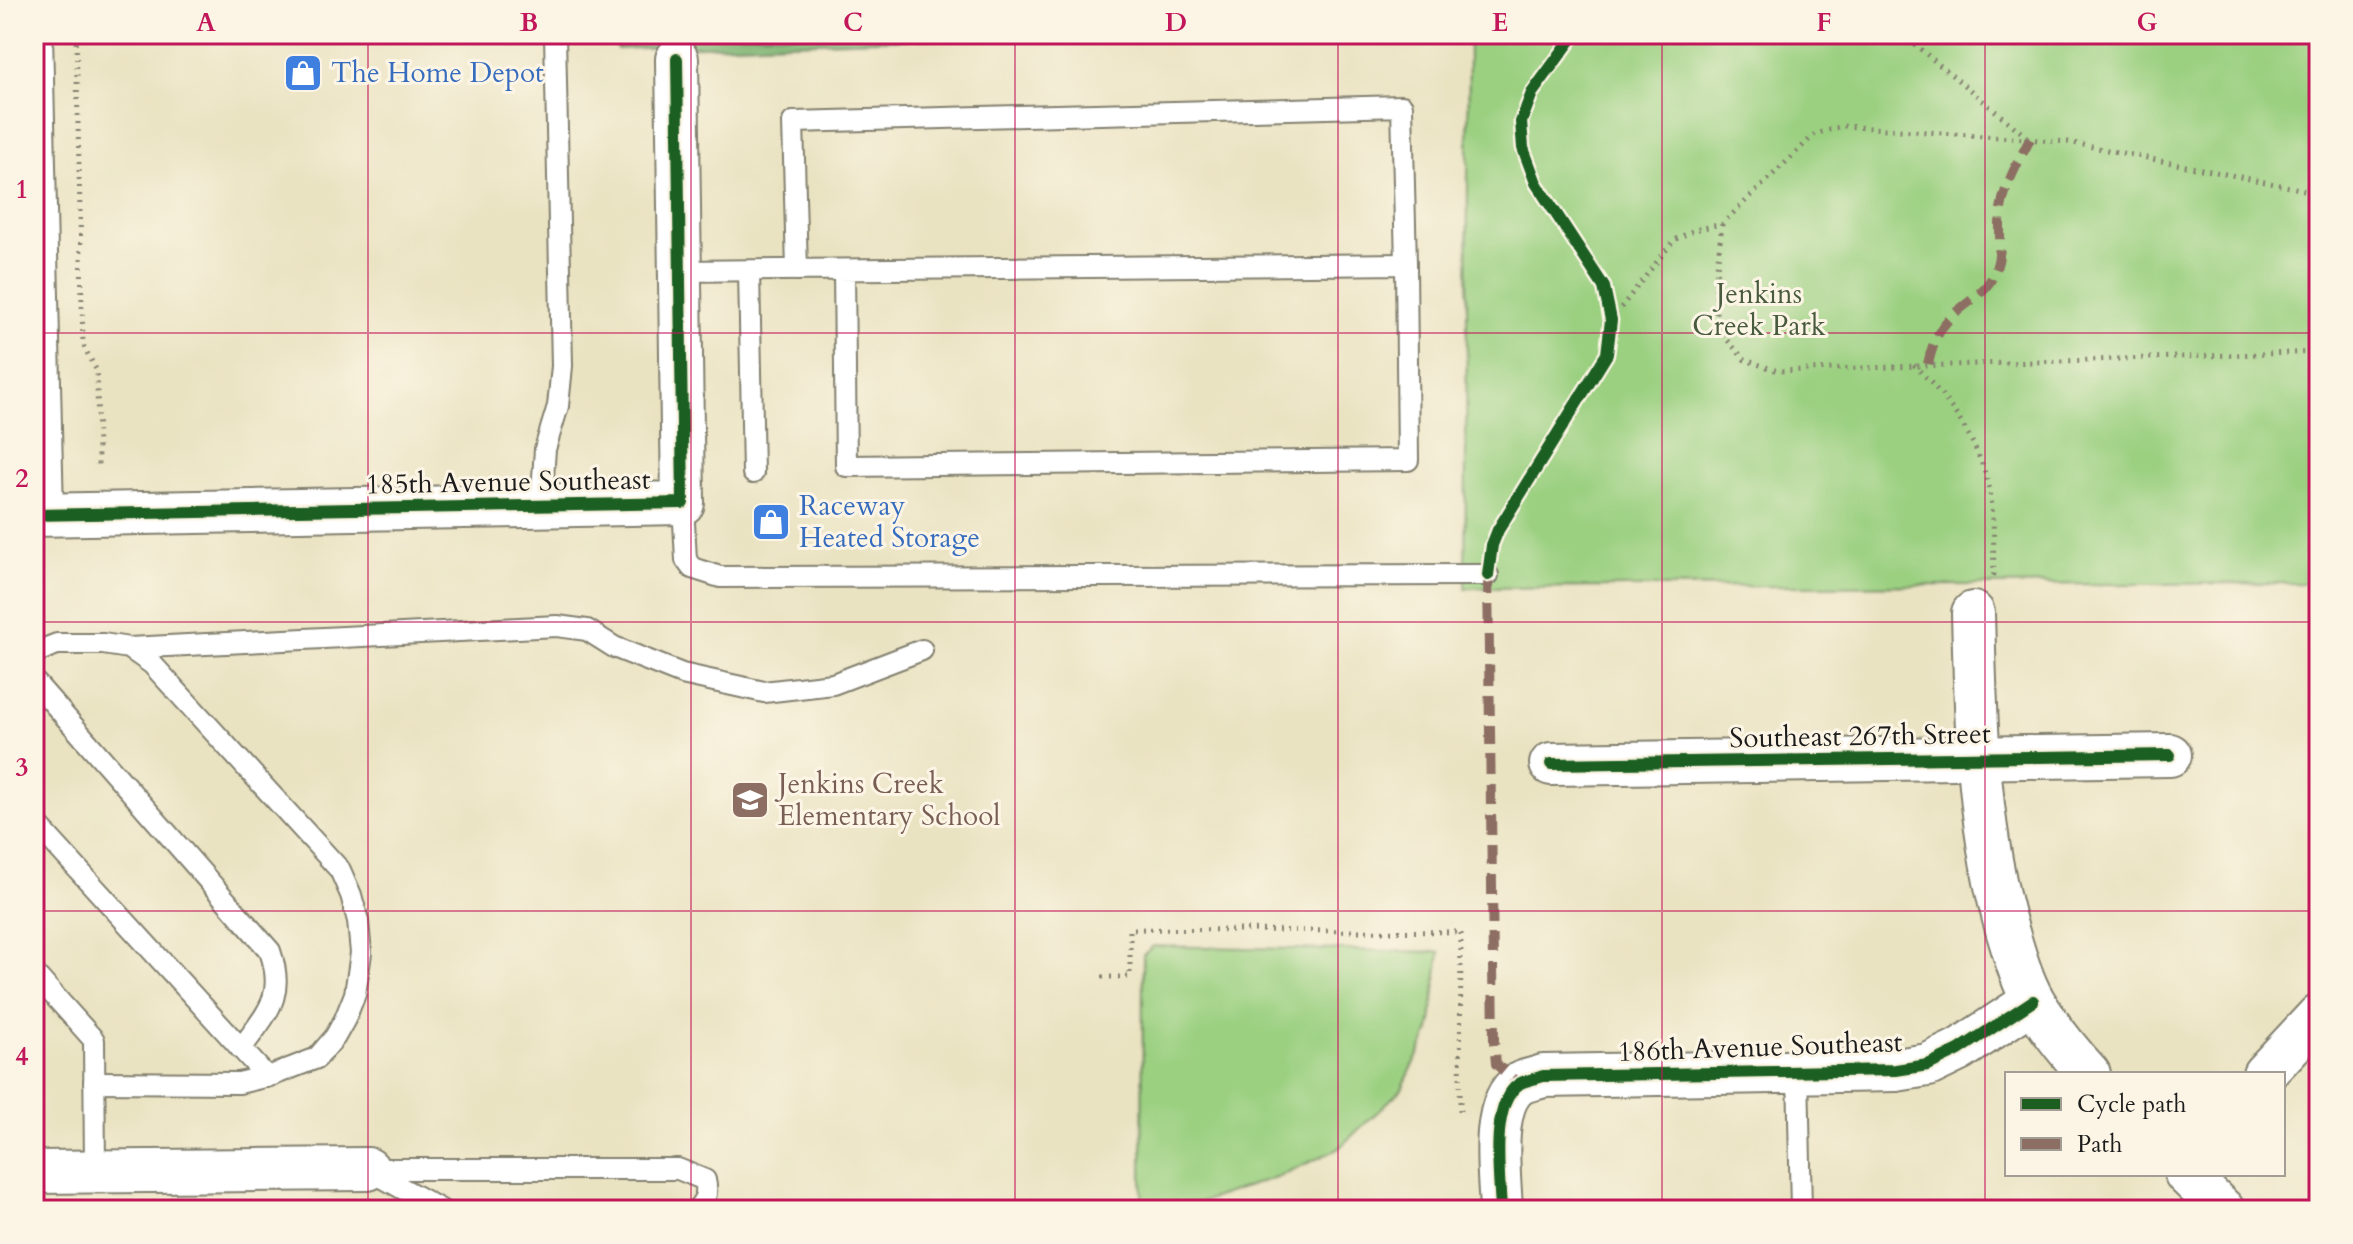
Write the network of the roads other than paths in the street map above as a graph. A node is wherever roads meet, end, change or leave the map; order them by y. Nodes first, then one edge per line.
1 (42, 34) edge
2 (555, 34) edge
3 (677, 59) dead end
4 (1406, 264) junction
5 (797, 270) junction
6 (844, 270) junction
7 (679, 271) junction
8 (749, 271) junction
9 (42, 394) edge
10 (753, 473) dead end
11 (683, 503) junction
12 (541, 506) junction
13 (44, 514) edge
14 (1488, 575) dead end
15 (1973, 613) road end
16 (129, 648) junction
17 (922, 650) dead end
18 (34, 653) edge
19 (34, 681) edge
20 (2170, 755) dead end
21 (1977, 758) junction
22 (1551, 764) dead end
23 (34, 821) edge
24 (34, 973) edge
25 (2033, 1001) junction
26 (2319, 1015) edge
27 (241, 1049) junction
28 (1798, 1071) junction
29 (2087, 1072) edge
30 (2266, 1072) edge
31 (267, 1077) junction
32 (94, 1082) junction
33 (368, 1169) junction
34 (95, 1171) junction
35 (34, 1172) edge
36 (2188, 1176) edge
37 (2221, 1209) edge
38 (441, 1210) edge
39 (696, 1210) edge
40 (1501, 1210) edge
41 (1801, 1210) edge

1 - 9 lane
2 - 12 lane
3 - 7 street, 185th Avenue Southeast
4 - 5 lane
4 - 6 lane
4 - 6 lane
5 - 6 lane
5 - 8 lane
7 - 8 lane
7 - 11 street, 185th Avenue Southeast
8 - 10 lane
9 - 13 lane
11 - 12 street, 185th Avenue Southeast
11 - 14 lane
12 - 13 street, 185th Avenue Southeast
15 - 21 street, Southeast 267th Street
16 - 17 lane
16 - 18 lane
16 - 31 lane
19 - 27 lane
20 - 21 street, Southeast 267th Street
21 - 22 street, Southeast 267th Street
21 - 25 street, Southeast 267th Street
23 - 27 lane
24 - 32 lane
25 - 28 street, 186th Avenue Southeast
25 - 29 street, Southeast 267th Street
26 - 30 street
27 - 31 lane
28 - 40 street, 186th Avenue Southeast
28 - 41 lane
31 - 32 lane
32 - 34 lane
33 - 34 street
33 - 38 lane
33 - 39 lane
34 - 35 street
36 - 37 street

